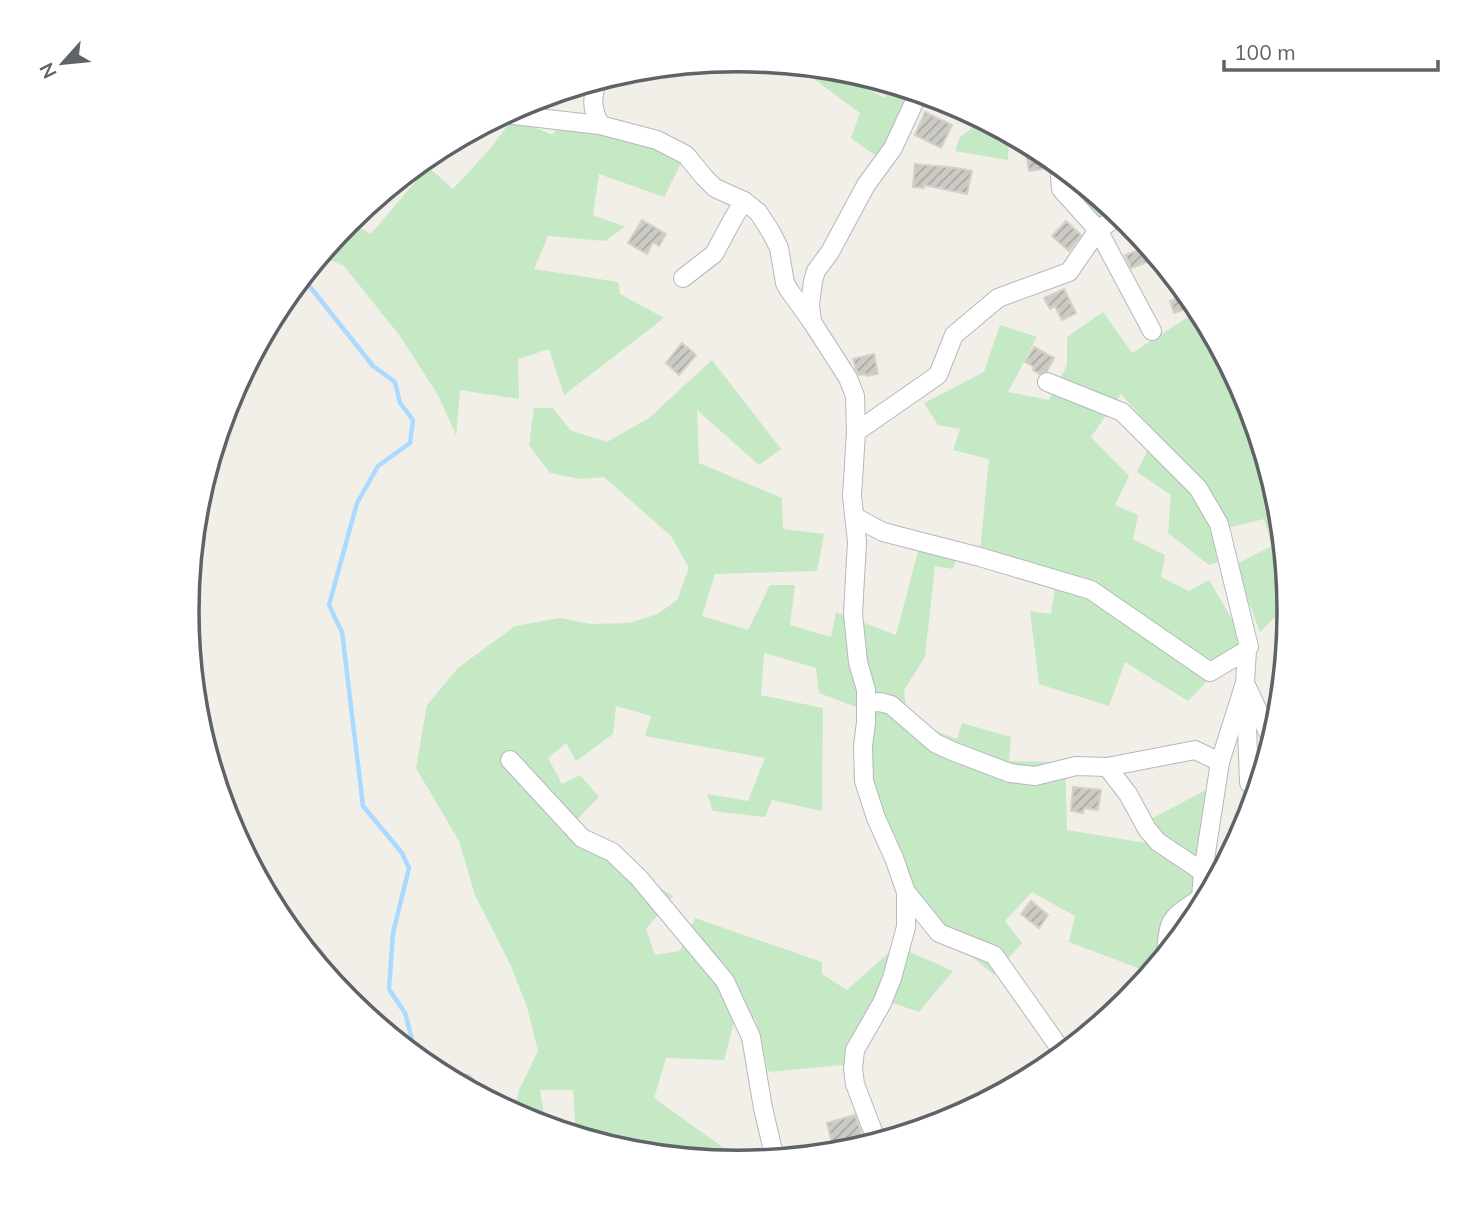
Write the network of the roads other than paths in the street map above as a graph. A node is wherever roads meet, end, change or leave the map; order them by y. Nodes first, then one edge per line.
1 (594, 91) edge
2 (586, 94) edge
3 (592, 100) junction
4 (915, 102) edge
5 (524, 116) edge
6 (600, 125) junction
7 (1060, 178) edge
8 (744, 201) junction
9 (1110, 222) edge
10 (1098, 230) junction
11 (683, 278) dead end
12 (812, 322) junction
13 (1152, 331) dead end
14 (1047, 382) dead end
15 (856, 432) junction
16 (855, 517) junction
17 (1247, 650) junction
18 (1245, 683) junction
19 (866, 703) junction
20 (1265, 725) edge
21 (510, 760) dead end
22 (1220, 762) junction
23 (1107, 767) junction
24 (1249, 783) edge
25 (1203, 872) junction
26 (1203, 884) edge
27 (906, 892) junction
28 (1187, 909) edge
29 (1168, 936) edge
30 (1058, 1045) edge
31 (874, 1133) edge
32 (773, 1149) edge

1 - 3 street
2 - 3 street
3 - 6 street
4 - 12 street
5 - 6 street
6 - 8 street
7 - 10 street
8 - 11 street
8 - 12 street
9 - 10 street
10 - 13 street
10 - 15 street
12 - 15 street
14 - 17 street
15 - 16 street
16 - 17 street
16 - 19 street
17 - 18 street
18 - 20 street
18 - 22 street
18 - 24 street
19 - 23 street
19 - 27 street
21 - 32 street
22 - 23 street
22 - 25 street
23 - 25 street
25 - 26 street
27 - 30 street
27 - 31 street
28 - 29 street

